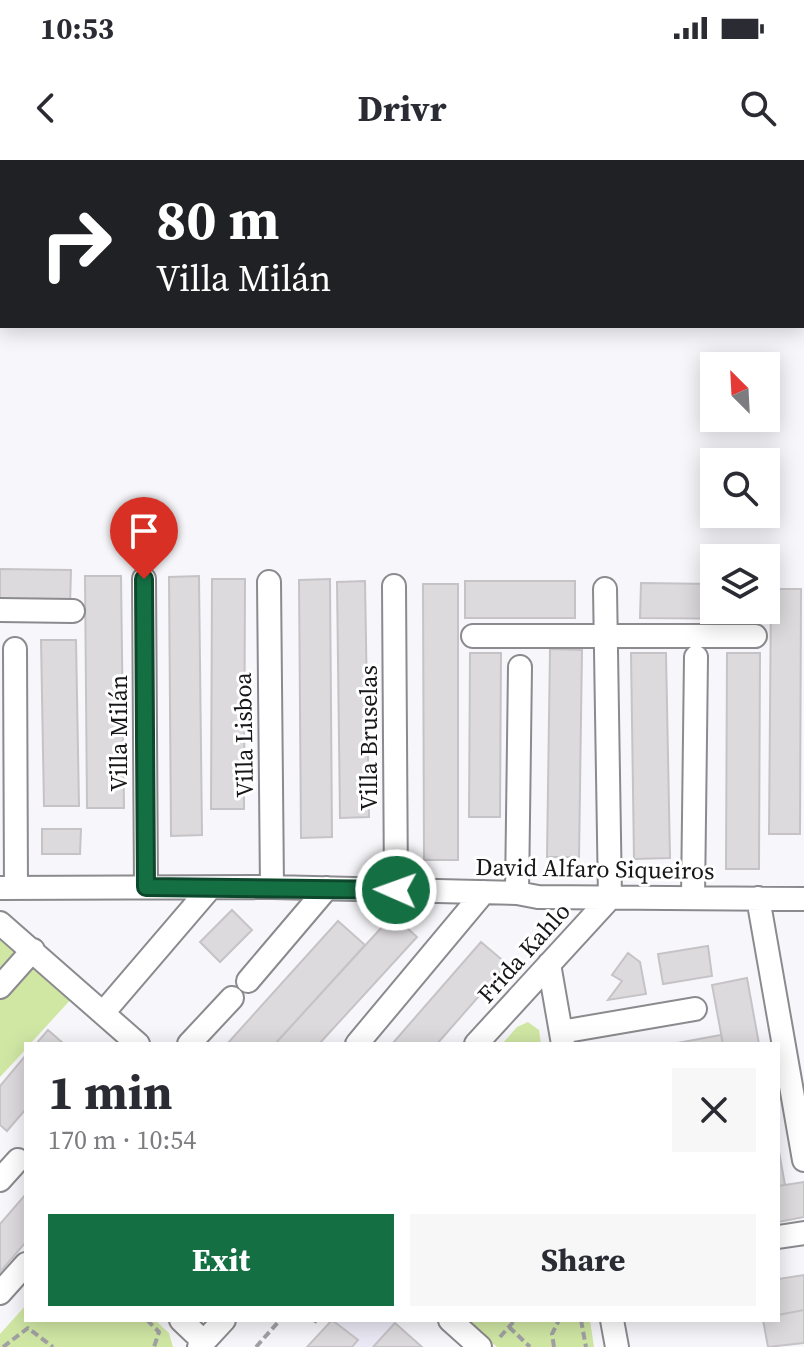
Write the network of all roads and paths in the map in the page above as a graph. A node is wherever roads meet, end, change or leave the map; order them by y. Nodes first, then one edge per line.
1 (144, 579) dead end
2 (269, 582) dead end
3 (394, 586) dead end
4 (605, 589) dead end
5 (0, 610) edge
6 (73, 611) dead end
7 (473, 636) dead end
8 (606, 636) junction
9 (755, 636) dead end
10 (15, 649) dead end
11 (696, 657) dead end
12 (520, 667) dead end
13 (146, 887) junction
14 (272, 887) junction
15 (8, 888) edge
16 (210, 888) junction
17 (327, 888) junction
18 (396, 890) junction
19 (484, 892) junction
20 (517, 893) junction
21 (610, 898) junction
22 (693, 898) junction
23 (758, 898) junction
24 (804, 899) edge
25 (0, 923) edge
26 (33, 950) junction
27 (549, 964) junction
28 (248, 981) dead end
29 (0, 987) edge
30 (232, 998) dead end
31 (695, 1009) dead end
32 (103, 1013) junction
33 (562, 1038) edge
34 (129, 1041) edge
35 (191, 1042) edge
36 (359, 1042) edge
37 (478, 1042) edge
38 (18, 1160) dead end
39 (804, 1160) edge
40 (0, 1180) edge
41 (804, 1233) edge
42 (780, 1237) edge
43 (24, 1266) edge
44 (0, 1293) edge
45 (149, 1322) edge
46 (183, 1322) edge
47 (222, 1322) edge
48 (278, 1322) edge
49 (452, 1322) edge
50 (513, 1322) edge
51 (556, 1322) edge
52 (581, 1322) edge
53 (612, 1322) edge
54 (509, 1327) junction
55 (202, 1344) edge
56 (3, 1347) edge
57 (53, 1347) edge
58 (154, 1347) edge
59 (256, 1347) edge
60 (480, 1347) edge
61 (490, 1347) edge
62 (530, 1347) edge
63 (554, 1347) edge
64 (586, 1347) edge
65 (617, 1347) edge

1 - 13 street, Villa Milán
2 - 14 street, Villa Lisboa
3 - 18 street, Villa Bruselas
4 - 8 street
5 - 6 street
7 - 8 street
8 - 9 street
8 - 21 street
10 - 15 street
11 - 22 street
12 - 20 street
13 - 15 street, David Alfaro Siqueiros
13 - 16 street, David Alfaro Siqueiros
14 - 16 street, David Alfaro Siqueiros
14 - 17 street, David Alfaro Siqueiros
16 - 32 street
17 - 18 street, David Alfaro Siqueiros
17 - 28 street
18 - 19 street, David Alfaro Siqueiros
19 - 20 street, David Alfaro Siqueiros
19 - 36 street
20 - 21 street, David Alfaro Siqueiros
21 - 22 street, David Alfaro Siqueiros
21 - 27 street, Frida Kahlo
22 - 23 street, David Alfaro Siqueiros
23 - 24 street, David Alfaro Siqueiros
23 - 39 street
25 - 26 street
26 - 29 street
26 - 32 street
27 - 33 street
27 - 37 street, Frida Kahlo
30 - 35 street
31 - 33 street
32 - 34 street
38 - 40 street
41 - 42 street
43 - 44 street
45 - 58 path
46 - 55 street
47 - 55 street
48 - 59 path
49 - 60 street
50 - 54 path
51 - 63 path
52 - 64 path
53 - 65 street
54 - 61 path
54 - 62 path
56 - 57 path

